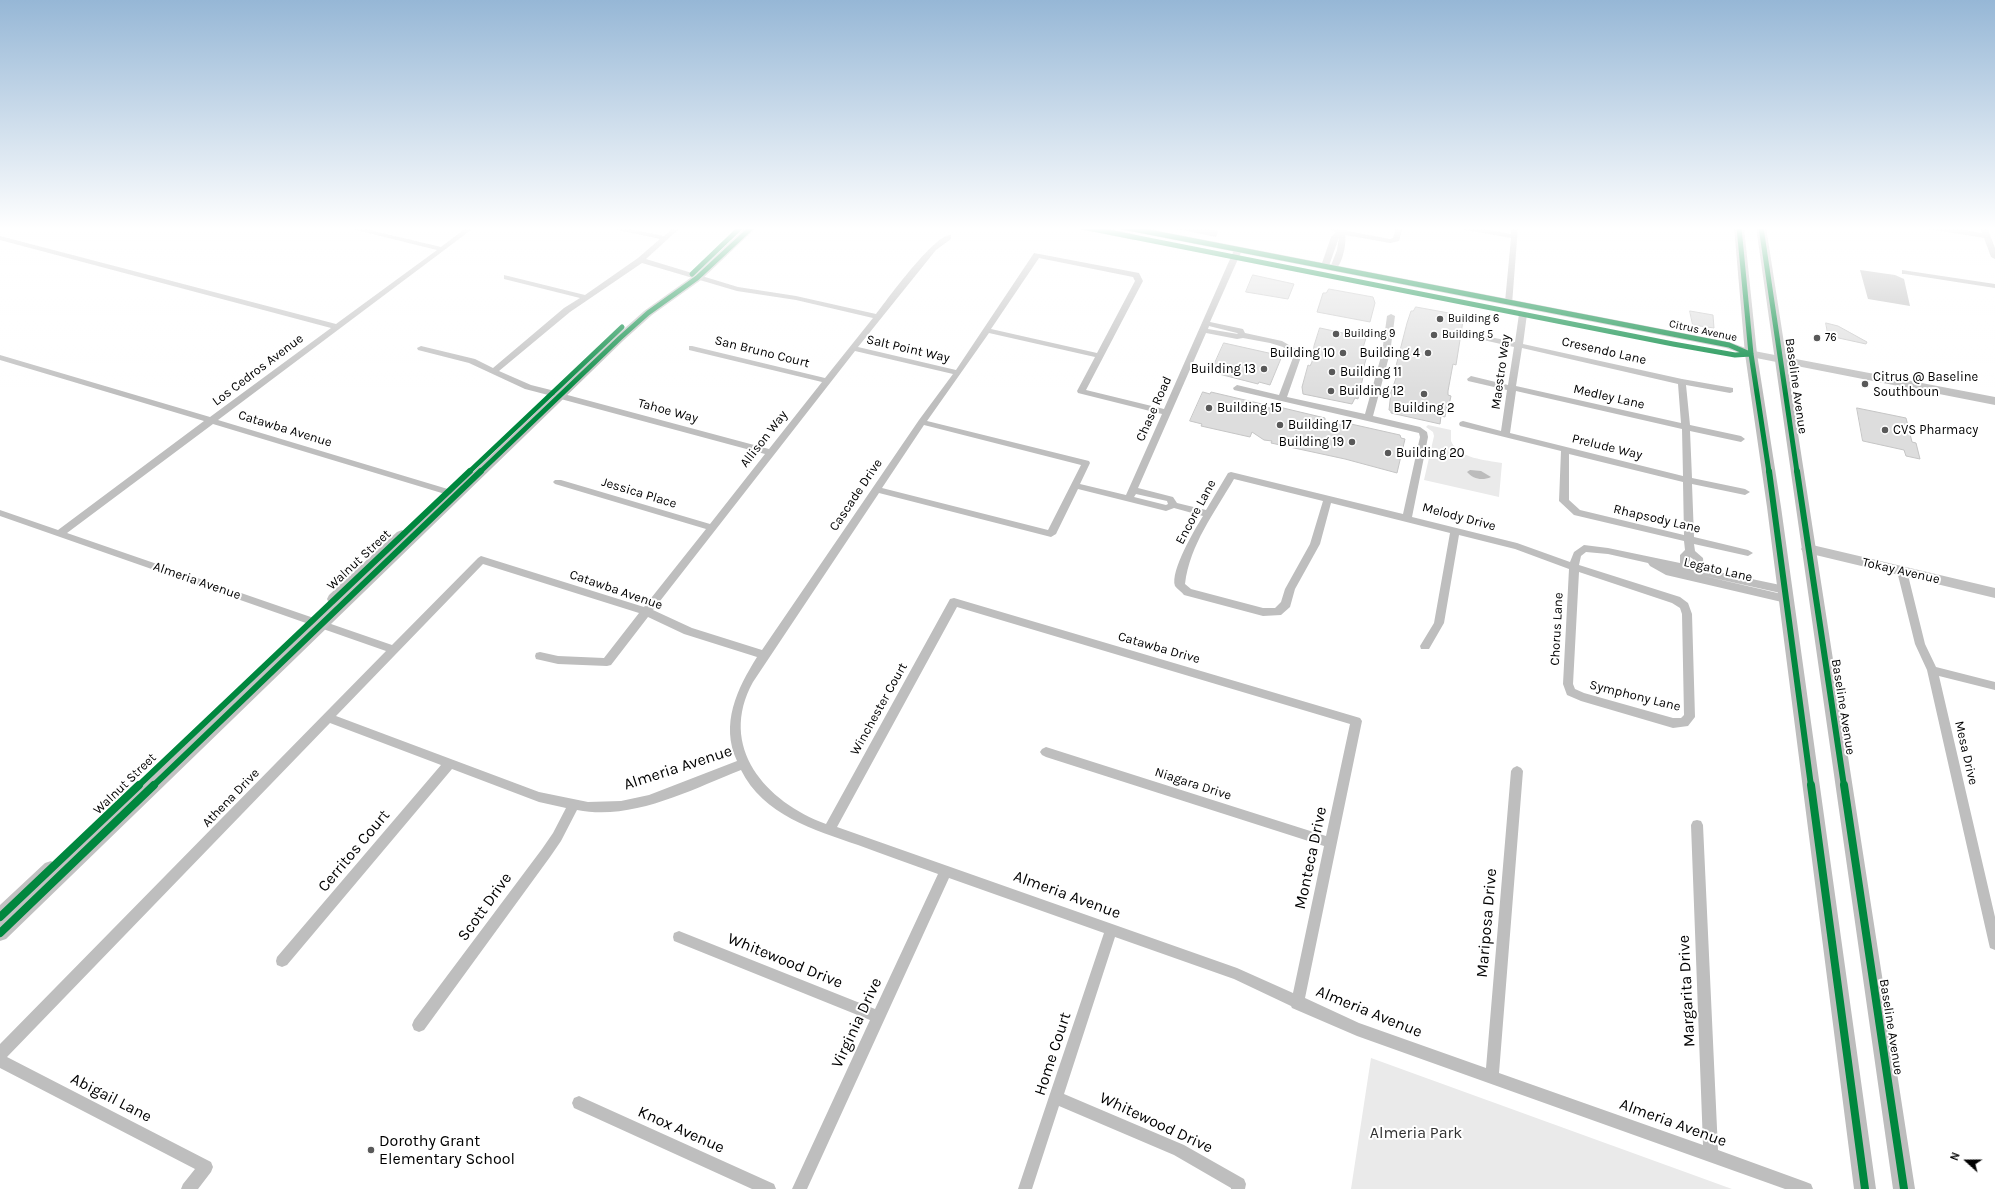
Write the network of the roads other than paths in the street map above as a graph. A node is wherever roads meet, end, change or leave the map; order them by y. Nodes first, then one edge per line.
1 (168, 282) edge
2 (398, 282) edge
3 (528, 282) edge
4 (607, 282) edge
5 (684, 282) edge
6 (718, 282) edge
7 (905, 282) edge
8 (1018, 282) edge
9 (1138, 282) edge
10 (1223, 282) edge
11 (1375, 282) edge
12 (1409, 282) edge
13 (1511, 282) edge
14 (1745, 282) edge
15 (1770, 282) edge
16 (1973, 282) edge
17 (1995, 286) edge
18 (585, 297) junction
19 (1509, 302) junction
20 (1523, 314) junction
21 (878, 316) junction
22 (1391, 316) dead end
23 (1204, 326) junction
24 (337, 327) junction
25 (986, 330) junction
26 (1473, 335) dead end
27 (1518, 345) junction
28 (421, 348) dead end
29 (692, 348) dead end
30 (852, 348) junction
31 (1751, 354) junction
32 (1099, 356) junction
33 (0, 357) edge
34 (1782, 360) junction
35 (494, 371) junction
36 (958, 373) junction
37 (1471, 379) dead end
38 (826, 381) junction
39 (1682, 382) junction
40 (1237, 388) dead end
41 (1511, 388) junction
42 (1730, 390) dead end
43 (556, 394) junction
44 (1282, 398) junction
45 (1995, 401) edge
46 (1167, 412) junction
47 (1368, 418) junction
48 (212, 421) junction
49 (922, 422) junction
50 (1463, 424) dead end
51 (1686, 428) junction
52 (1505, 434) junction
53 (1741, 439) dead end
54 (1565, 450) junction
55 (770, 452) junction
56 (1231, 475) joint
57 (1686, 480) junction
58 (558, 482) dead end
59 (1074, 485) junction
60 (876, 489) junction
61 (1133, 490) junction
62 (448, 492) junction
63 (1744, 492) dead end
64 (1328, 498) junction
65 (1129, 499) junction
66 (1174, 505) junction
67 (0, 513) edge
68 (1209, 514) junction
69 (1407, 517) junction
70 (713, 528) junction
71 (1455, 530) junction
72 (60, 534) junction
73 (1689, 540) junction
74 (1808, 549) junction
75 (1690, 552) junction
76 (1748, 553) dead end
77 (1577, 554) joint
78 (481, 560) joint
79 (1646, 560) junction
80 (1574, 567) junction
81 (1686, 567) junction
82 (1902, 571) junction
83 (1696, 574) junction
84 (1995, 593) edge
85 (1785, 595) junction
86 (1676, 600) joint
87 (954, 602) joint
88 (647, 612) junction
89 (317, 622) junction
90 (1425, 646) dead end
91 (395, 650) junction
92 (764, 655) junction
93 (540, 656) dead end
94 (1932, 670) junction
95 (1995, 686) edge
96 (1571, 692) joint
97 (328, 718) junction
98 (1356, 721) joint
99 (1046, 752) dead end
100 (450, 763) junction
101 (743, 764) junction
102 (1517, 771) dead end
103 (573, 805) junction
104 (1697, 825) dead end
105 (829, 830) junction
106 (1331, 843) junction
107 (946, 870) junction
108 (0, 917) edge
109 (1111, 930) junction
110 (0, 933) edge
111 (679, 937) dead end
112 (1995, 944) edge
113 (282, 961) dead end
114 (1297, 1003) junction
115 (879, 1017) junction
116 (419, 1025) dead end
117 (0, 1054) edge
118 (0, 1061) edge
119 (1492, 1078) junction
120 (1056, 1098) junction
121 (579, 1103) dead end
122 (1712, 1156) junction
123 (1239, 1186) edge
124 (188, 1189) edge
125 (769, 1189) edge
126 (799, 1189) edge
127 (1025, 1189) edge
128 (1806, 1189) edge
129 (1865, 1189) edge
130 (1904, 1189) edge

1 - 24 street
2 - 24 street, Los Cedros Avenue
3 - 18 street
4 - 18 street
5 - 43 street, Walnut Street
6 - 21 street
7 - 21 street, Allison Way
8 - 25 street, Cascade Drive
9 - 32 street, Cascade Drive
10 - 23 street, Chase Road
11 - 20 street, Citrus Avenue
12 - 19 street, Citrus Avenue
13 - 19 street
14 - 31 main road
15 - 34 main road, Baseline Avenue
16 - 17 street
18 - 35 street
19 - 31 street, Citrus Avenue
20 - 27 street, Maestro Way
20 - 31 street, Citrus Avenue
21 - 30 street, Allison Way
22 - 47 street
23 - 44 street
23 - 46 street, Chase Road
24 - 48 street, Los Cedros Avenue
25 - 32 street
25 - 36 street, Cascade Drive
26 - 27 street, Cresendo Lane
27 - 39 street, Cresendo Lane
27 - 41 street, Maestro Way
28 - 35 street, Tahoe Way
29 - 38 street, San Bruno Court
30 - 36 street, Salt Point Way
30 - 38 street, Allison Way
31 - 34 street, Citrus Avenue
31 - 85 main road
32 - 46 street
33 - 48 street, Catawba Avenue
34 - 45 street, Citrus Avenue
34 - 74 main road, Baseline Avenue
35 - 43 street, Tahoe Way
36 - 49 street, Cascade Drive
37 - 41 street, Medley Lane
38 - 55 street, Allison Way
39 - 42 street, Cresendo Lane
39 - 51 street
40 - 44 street
41 - 51 street, Medley Lane
41 - 52 street, Maestro Way
43 - 55 street, Tahoe Way
43 - 62 street, Walnut Street
43 - 89 street, Walnut Street
44 - 47 street
46 - 61 street, Chase Road
47 - 69 street
48 - 62 street, Catawba Avenue
48 - 72 street, Los Cedros Avenue
49 - 59 street
49 - 60 street, Cascade Drive
50 - 52 street, Prelude Way
51 - 53 street, Medley Lane
51 - 57 street
52 - 54 street, Prelude Way
54 - 57 street, Prelude Way
54 - 73 street, Rhapsody Lane
55 - 70 street, Allison Way
56 - 64 street, Melody Drive
56 - 68 street, Encore Lane
57 - 63 street, Prelude Way
57 - 73 street
58 - 70 street, Jessica Place
59 - 60 street
59 - 65 street
60 - 92 street, Cascade Drive
61 - 65 street, Chase Road
61 - 66 street
62 - 89 street, Walnut Street
64 - 68 street, Encore Lane
64 - 69 street, Melody Drive
65 - 66 street
66 - 68 street
67 - 72 street, Almeria Avenue
69 - 71 street, Melody Drive
70 - 88 street, Allison Way
71 - 80 street, Melody Drive
71 - 90 street
72 - 89 street, Almeria Avenue
73 - 75 street
73 - 76 street, Rhapsody Lane
74 - 82 street, Tokay Avenue
74 - 130 main road, Baseline Avenue
75 - 81 street
75 - 83 street
77 - 79 street, Legato Lane
77 - 80 street, Chorus Lane
78 - 88 street, Catawba Avenue
78 - 91 street, Athena Drive
79 - 81 street, Legato Lane
79 - 83 street, Legato Lane
80 - 86 street, Melody Drive
80 - 96 street, Chorus Lane
81 - 83 street, Legato Lane
82 - 84 street, Tokay Avenue
82 - 94 street, Mesa Drive
83 - 85 street, Legato Lane
85 - 129 main road
86 - 96 street, Symphony Lane
87 - 98 street, Catawba Drive
87 - 105 street, Winchester Court
88 - 92 street, Catawba Avenue
88 - 93 street, Allison Way
89 - 91 street, Almeria Avenue
89 - 108 street, Walnut Street
89 - 110 street, Walnut Street
91 - 97 street, Athena Drive
92 - 101 street, Cascade Drive
94 - 95 street
94 - 112 street, Mesa Drive
97 - 100 street, Almeria Avenue
97 - 117 street, Athena Drive
98 - 106 street, Monteca Drive
99 - 106 street, Niagara Drive
100 - 103 street, Almeria Avenue
100 - 113 street, Cerritos Court
101 - 103 street, Almeria Avenue
101 - 105 street, Almeria Avenue
102 - 119 street, Mariposa Drive
103 - 116 street, Scott Drive
104 - 122 street, Margarita Drive
105 - 107 street, Almeria Avenue
106 - 114 street, Monteca Drive
107 - 109 street, Almeria Avenue
107 - 115 street, Virginia Drive
109 - 114 street, Almeria Avenue
109 - 120 street, Home Court
111 - 115 street, Whitewood Drive
114 - 119 street, Almeria Avenue
115 - 126 street, Virginia Drive
118 - 124 street, Abigail Lane
119 - 122 street, Almeria Avenue
120 - 123 street, Whitewood Drive
120 - 127 street, Home Court
121 - 125 street, Knox Avenue
122 - 128 street, Almeria Avenue

